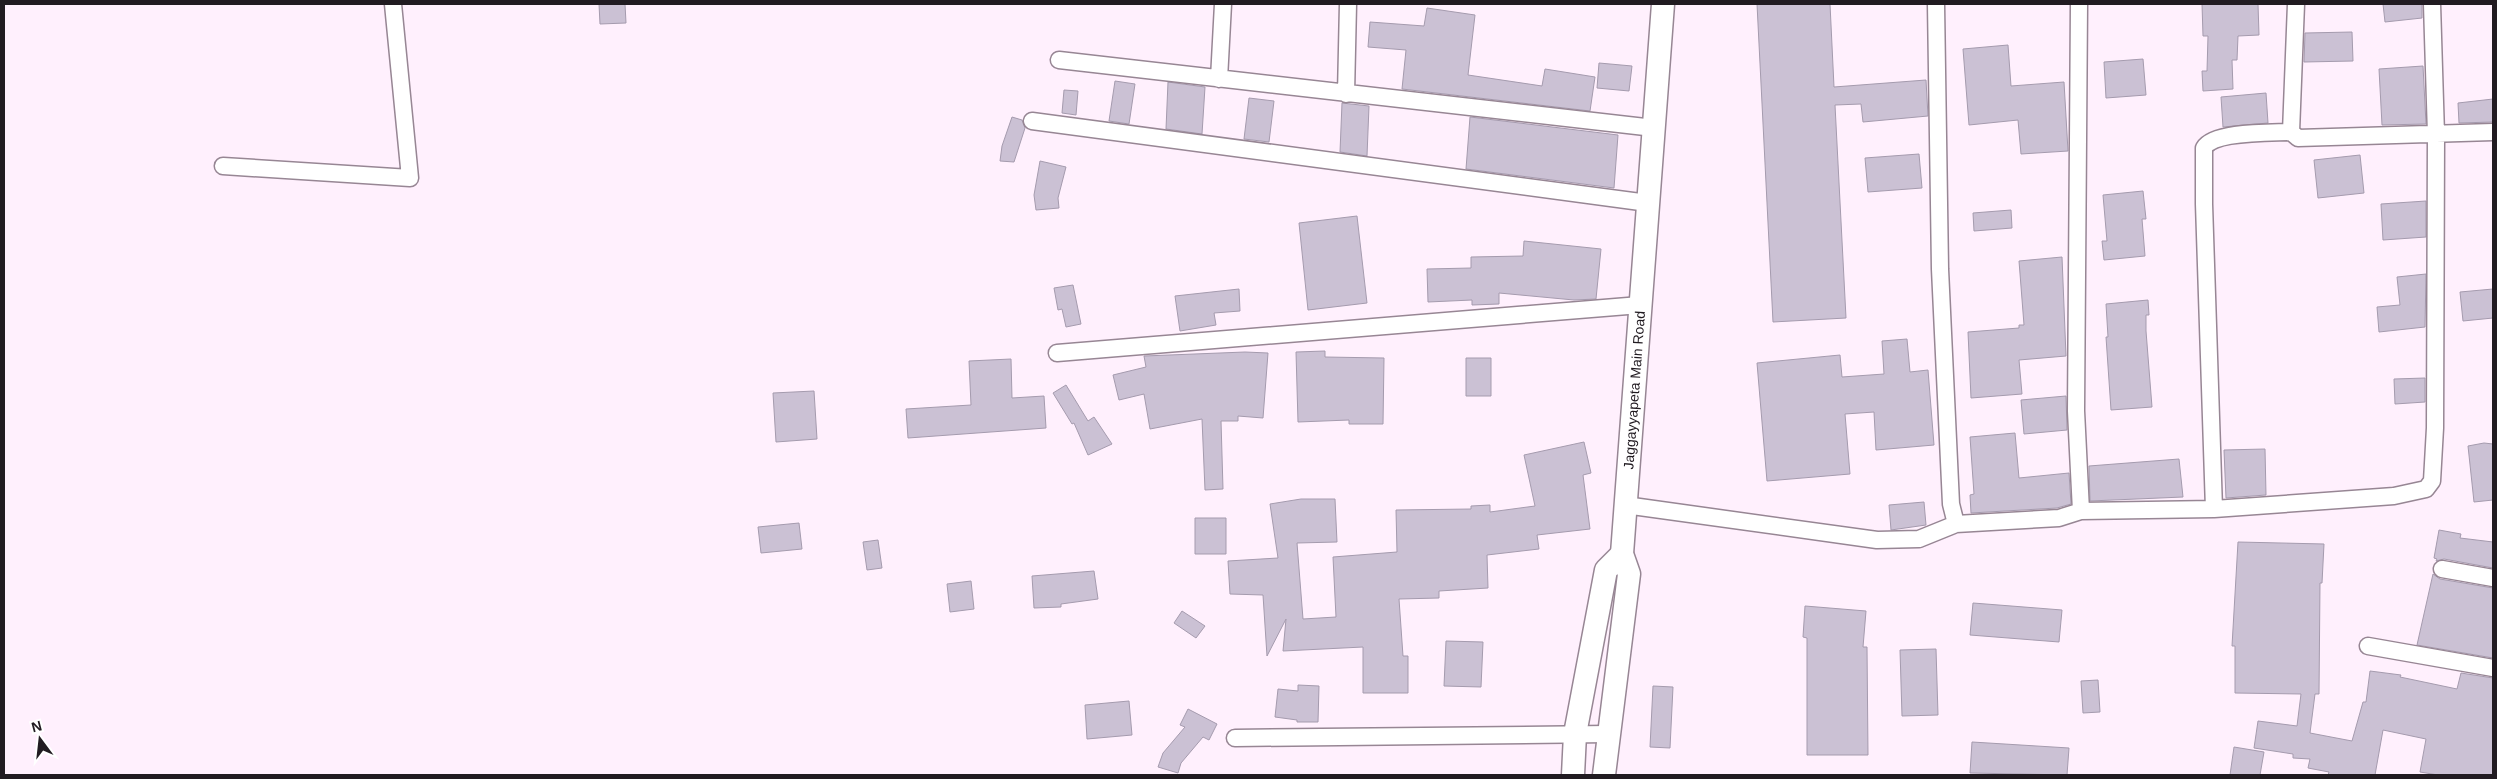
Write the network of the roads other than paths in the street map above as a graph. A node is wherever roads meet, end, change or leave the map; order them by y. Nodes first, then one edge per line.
1 (393, 4) edge
2 (1223, 4) edge
3 (1348, 4) edge
4 (1663, 4) edge
5 (1936, 4) edge
6 (2078, 4) edge
7 (2296, 4) edge
8 (2432, 4) edge
9 (1059, 60) dead end
10 (1219, 79) junction
11 (1346, 94) junction
12 (1032, 121) dead end
13 (1654, 128) junction
14 (2291, 132) junction
15 (2493, 132) edge
16 (2436, 135) junction
17 (223, 166) dead end
18 (1648, 203) junction
19 (1640, 305) junction
20 (1057, 354) dead end
21 (1625, 505) junction
22 (2214, 509) junction
23 (2081, 511) junction
24 (1956, 524) junction
25 (1622, 554) junction
26 (2442, 569) dead end
27 (2493, 578) edge
28 (2368, 646) dead end
29 (2493, 668) edge
30 (1574, 734) junction
31 (1608, 734) junction
32 (1235, 738) dead end
33 (1573, 775) edge
34 (1604, 775) edge

1 - 17 street
2 - 10 street
3 - 11 street
4 - 13 main road, Jaggayyapeta Main Road
5 - 24 street
6 - 23 street
7 - 14 street
8 - 16 street
9 - 10 street
10 - 11 street
11 - 13 street
12 - 18 street
13 - 18 main road, Jaggayyapeta Main Road
14 - 16 street
14 - 22 street
15 - 16 street
16 - 22 street
18 - 19 main road, Jaggayyapeta Main Road
19 - 20 street
19 - 21 main road, Jaggayyapeta Main Road
21 - 24 street
21 - 25 main road, Jaggayyapeta Main Road
22 - 23 street
23 - 24 street
25 - 30 main road
25 - 31 main road, Jaggayyapeta Main Road
26 - 27 street
28 - 29 street
30 - 31 street
30 - 32 street
30 - 33 main road
31 - 34 main road, Jaggayyapeta Main Road

